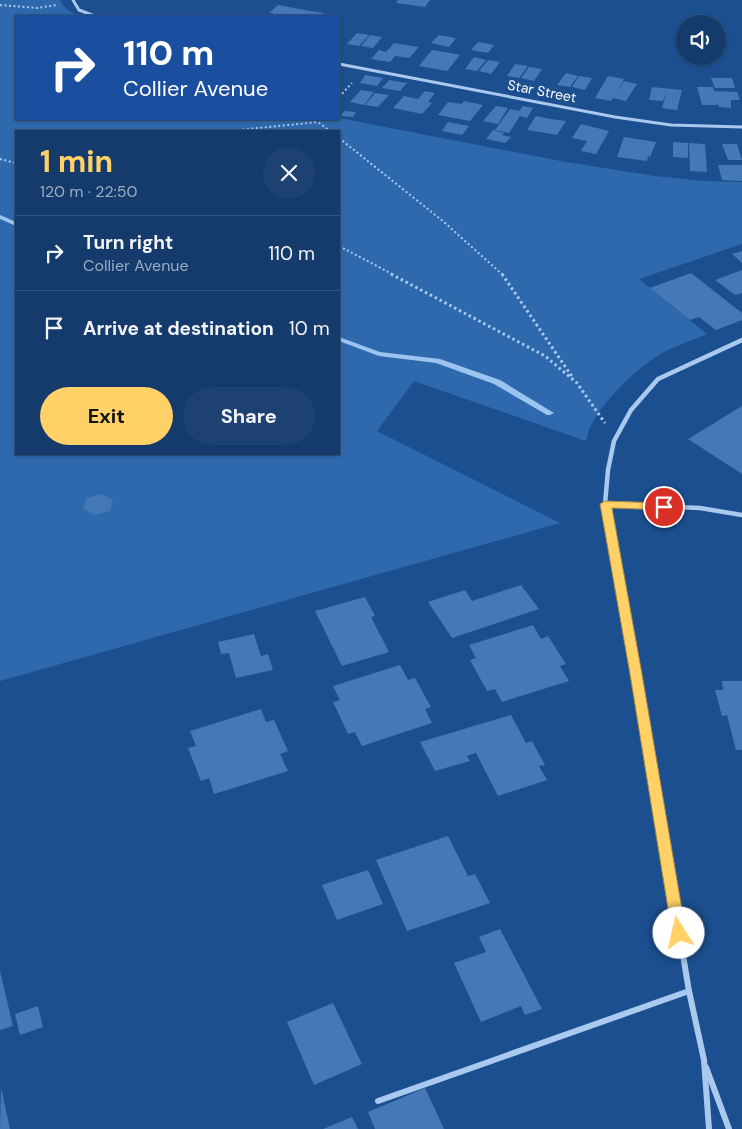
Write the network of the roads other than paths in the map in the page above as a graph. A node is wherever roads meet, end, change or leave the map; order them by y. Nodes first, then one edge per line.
1 (74, 1) edge
2 (92, 15) edge
3 (340, 64) edge
4 (742, 127) edge
5 (742, 340) edge
6 (605, 504) junction
7 (742, 515) edge
8 (689, 991) junction
9 (704, 1060) junction
10 (378, 1102) dead end
11 (709, 1129) edge
12 (729, 1129) edge

1 - 2 street
3 - 4 street, Star Street
5 - 6 street
6 - 7 street
6 - 8 street
8 - 9 street
8 - 10 street
9 - 11 street
9 - 12 street

